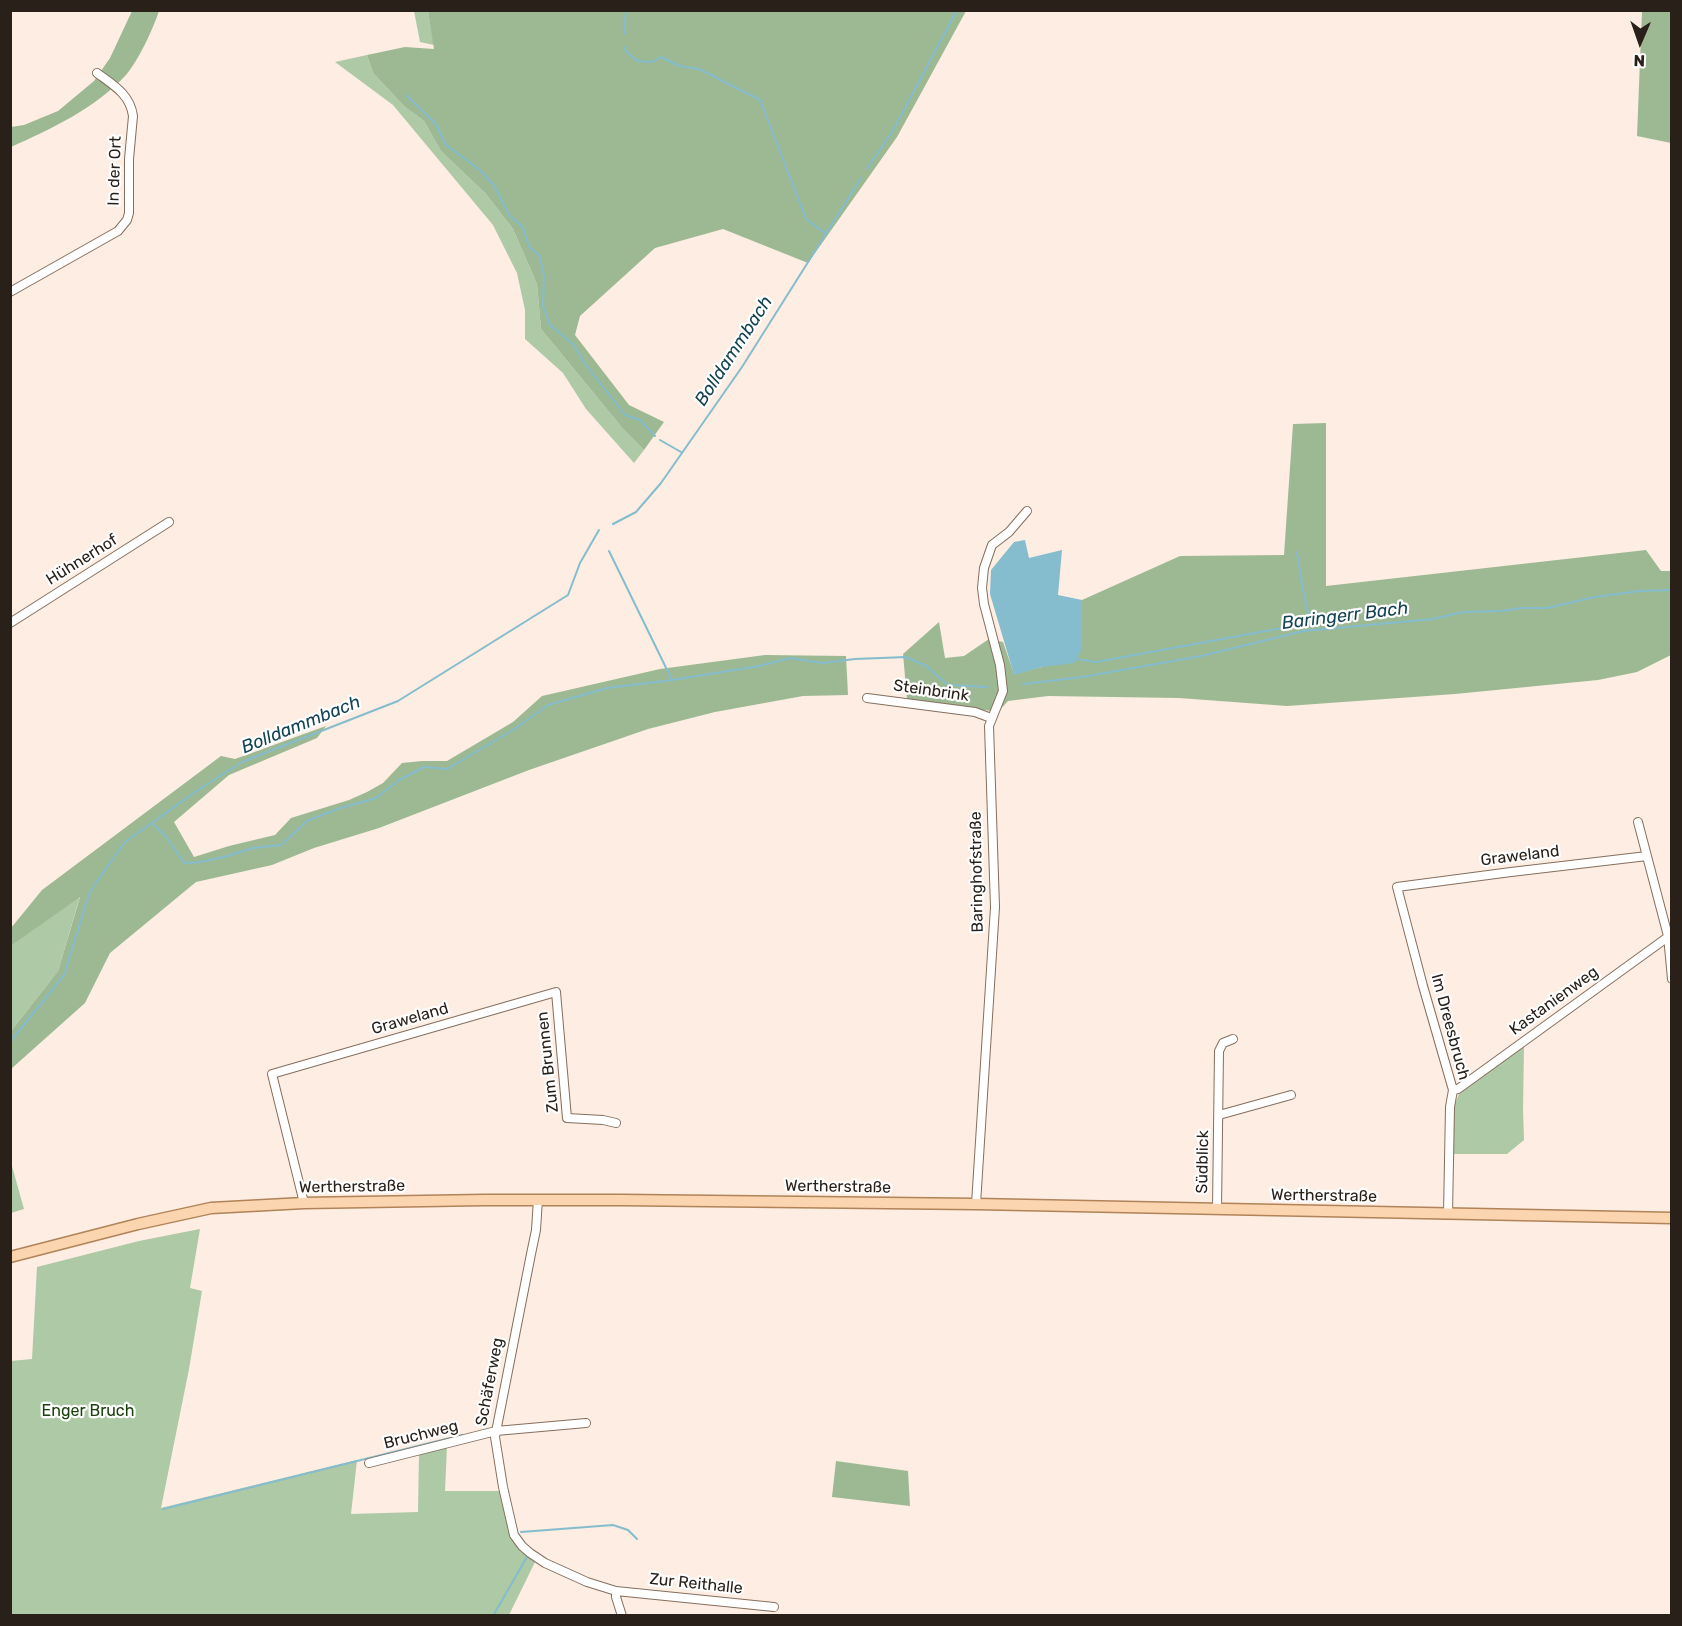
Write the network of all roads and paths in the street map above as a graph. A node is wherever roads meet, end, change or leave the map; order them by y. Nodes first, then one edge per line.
1 (97, 73) dead end
2 (10, 292) edge
3 (1027, 511) dead end
4 (169, 522) dead end
5 (10, 623) edge
6 (867, 698) dead end
7 (991, 718) junction
8 (1638, 822) dead end
9 (1647, 856) junction
10 (1397, 887) joint
11 (1670, 935) edge
12 (1671, 980) edge
13 (556, 992) joint
14 (1233, 1039) dead end
15 (1452, 1090) junction
16 (1291, 1095) dead end
17 (1219, 1115) junction
18 (616, 1124) dead end
19 (538, 1199) junction
20 (304, 1203) junction
21 (976, 1204) junction
22 (1217, 1209) junction
23 (1448, 1214) junction
24 (1671, 1218) edge
25 (10, 1257) edge
26 (586, 1423) dead end
27 (496, 1431) junction
28 (369, 1463) dead end
29 (616, 1591) junction
30 (774, 1607) dead end
31 (622, 1616) edge

1 - 2 street, In der Ort
3 - 7 street, Baringhofstraße
4 - 5 street, Hühnerhof
6 - 7 street, Steinbrink
7 - 21 street, Baringhofstraße
8 - 9 street
9 - 10 street, Graweland
9 - 11 street
10 - 15 street, Im Dreesbruch
11 - 12 street
11 - 15 street, Kastanienweg
13 - 18 street, Zum Brunnen
13 - 20 street, Graweland
14 - 17 street, Südblick
15 - 23 street, Im Dreesbruch
16 - 17 street, Südblick
17 - 22 street, Südblick
19 - 20 main road, Wertherstraße
19 - 21 main road, Wertherstraße
19 - 27 street, Schäferweg
20 - 25 main road, Wertherstraße
21 - 22 main road, Wertherstraße
22 - 23 main road, Wertherstraße
23 - 24 main road, Wertherstraße
26 - 27 street, Bruchweg
27 - 28 street, Bruchweg
27 - 29 street, Schäferweg
29 - 30 street, Zur Reithalle
29 - 31 street

